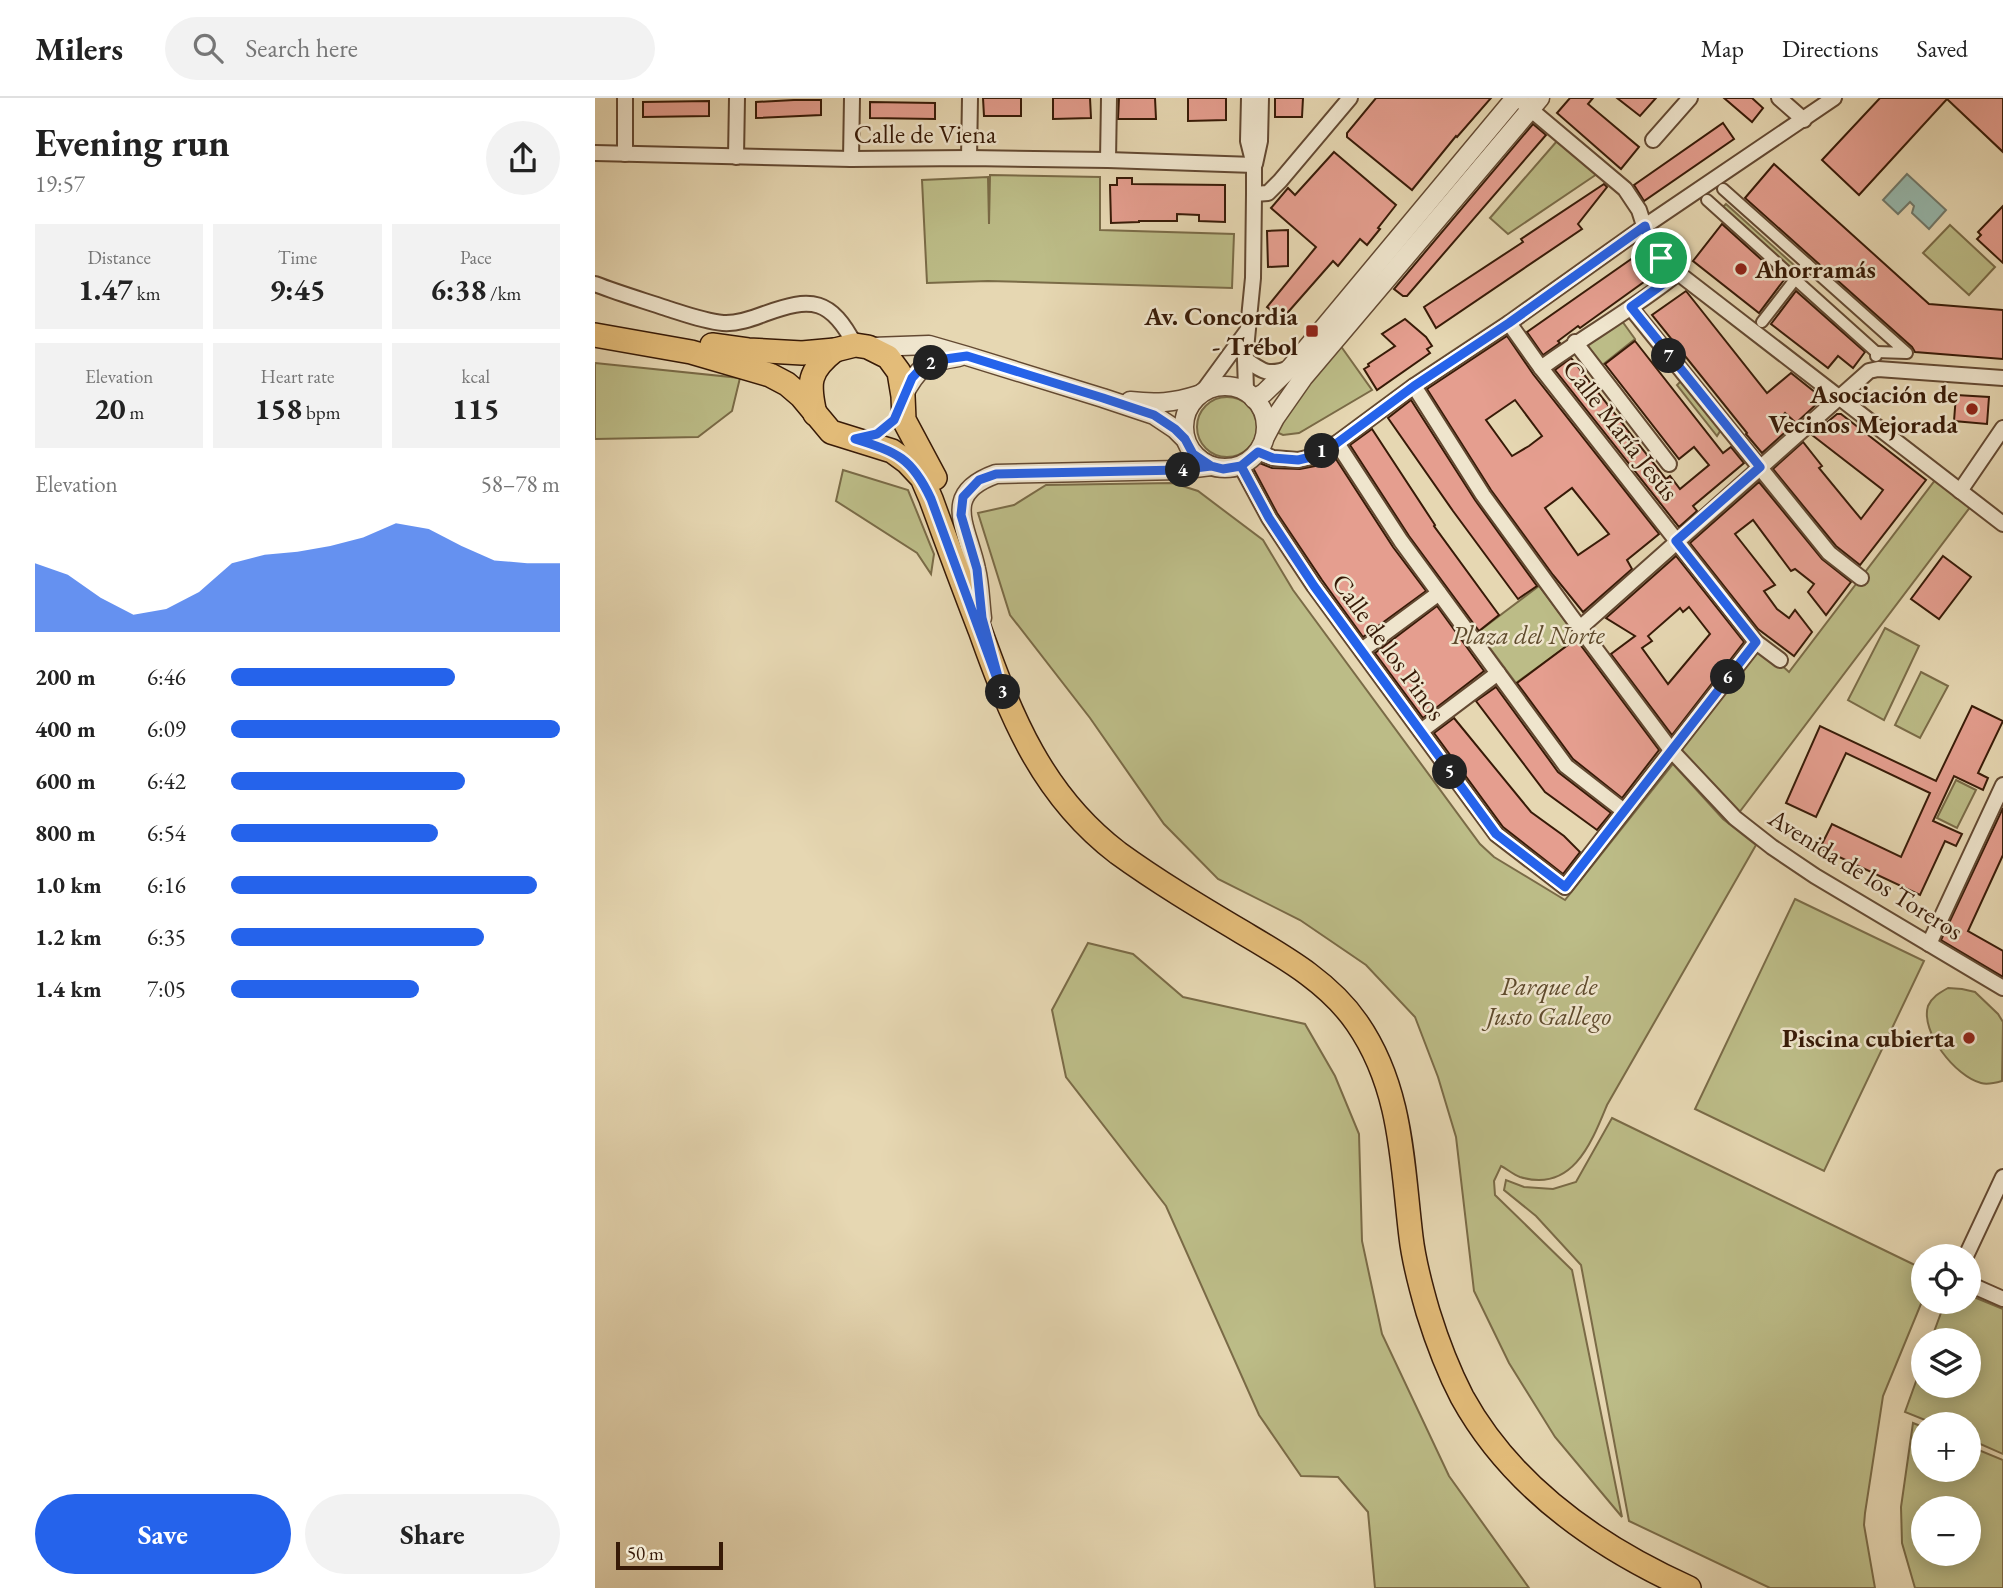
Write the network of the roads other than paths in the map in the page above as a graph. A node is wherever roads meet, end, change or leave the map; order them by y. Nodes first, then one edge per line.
1 (625, 98) edge
2 (737, 98) edge
3 (852, 98) edge
4 (971, 98) edge
5 (1109, 98) edge
6 (1249, 98) edge
7 (1261, 98) edge
8 (1350, 98) edge
9 (1690, 98) edge
10 (1779, 98) edge
11 (1834, 98) edge
12 (1526, 101) edge
13 (1804, 120) junction
14 (1653, 140) dead end
15 (595, 153) edge
16 (625, 154) junction
17 (737, 157) junction
18 (969, 158) junction
19 (851, 159) junction
20 (1108, 160) junction
21 (1254, 165) junction
22 (1723, 189) dead end
23 (1254, 194) junction
24 (1707, 200) dead end
25 (1645, 226) junction
26 (1807, 264) junction
27 (1678, 273) junction
28 (1795, 279) junction
29 (595, 284) edge
30 (1631, 307) junction
31 (1762, 322) dead end
32 (1509, 323) junction
33 (1247, 331) junction
34 (595, 334) edge
35 (1575, 342) junction
36 (853, 347) junction
37 (1876, 352) junction
38 (967, 356) junction
39 (1245, 359) junction
40 (1291, 367) junction
41 (1541, 368) junction
42 (1878, 369) junction
43 (2003, 378) edge
44 (1414, 386) junction
45 (1200, 394) junction
46 (1250, 395) junction
47 (1103, 398) junction
48 (1839, 398) junction
49 (903, 399) junction
50 (815, 414) junction
51 (2003, 428) edge
52 (1266, 435) junction
53 (855, 439) junction
54 (1185, 439) junction
55 (1337, 443) junction
56 (1258, 452) junction
57 (1669, 464) dead end
58 (1211, 466) junction
59 (1241, 466) junction
60 (1760, 467) junction
61 (1960, 491) junction
62 (2003, 524) edge
63 (1676, 541) junction
64 (1861, 578) dead end
65 (1439, 593) junction
66 (982, 618) junction
67 (1580, 628) junction
68 (1756, 642) junction
69 (1362, 650) junction
70 (1780, 660) dead end
71 (1497, 673) junction
72 (1003, 695) junction
73 (1421, 731) junction
74 (1671, 750) junction
75 (2003, 785) edge
76 (1624, 811) junction
77 (1930, 944) junction
78 (2003, 988) edge
79 (2003, 1177) edge
80 (1972, 1244) edge
81 (1981, 1289) edge
82 (2003, 1299) edge
83 (1689, 1588) edge

1 - 16 street
2 - 17 street
3 - 19 street
4 - 18 street
5 - 20 street
6 - 21 street
7 - 21 street
8 - 23 street
9 - 14 street
10 - 13 street
11 - 13 street
12 - 25 street
12 - 40 street
12 - 52 street
13 - 25 street
15 - 16 street, Calle de Viena
16 - 17 street, Calle de Viena
17 - 19 street, Calle de Viena
18 - 19 street, Calle de Viena
18 - 20 street, Calle de Viena
20 - 21 street, Calle de Viena
21 - 23 street
22 - 26 street
23 - 33 street
24 - 28 street
25 - 27 street
25 - 32 street
26 - 28 street
26 - 37 street
27 - 30 street
27 - 48 street
28 - 31 street
28 - 37 street
29 - 36 street
30 - 35 street
30 - 60 street
32 - 41 street, Calle María Jesús
32 - 44 street
33 - 39 street
33 - 45 street
34 - 36 main road
34 - 50 main road
35 - 41 street
35 - 57 street
36 - 38 street
36 - 49 main road
36 - 50 main road
37 - 42 street
38 - 47 street
38 - 49 street
39 - 40 street
39 - 46 street
40 - 46 street
41 - 63 street, Calle María Jesús
42 - 43 street
42 - 48 street
44 - 55 street
44 - 67 street, Avenida de los Toreros
45 - 46 street
45 - 47 street
45 - 54 street
46 - 52 street
47 - 54 street
48 - 60 street
48 - 61 street
49 - 53 main road
49 - 66 main road
50 - 53 main road
51 - 61 street
52 - 56 street
53 - 72 main road
54 - 58 street
55 - 56 street
55 - 65 street
56 - 59 street
58 - 59 street
58 - 66 street
59 - 69 street, Calle de los Pinos
60 - 63 street
60 - 64 street
61 - 62 street
63 - 67 street
63 - 68 street, Calle María Jesús
65 - 69 street
65 - 71 street
66 - 72 main road
67 - 74 street, Avenida de los Toreros
68 - 70 street, Calle María Jesús
68 - 74 street, Calle de los Pinos
69 - 73 street, Calle de los Pinos
71 - 73 street
71 - 76 street
72 - 83 main road
73 - 76 street, Calle de los Pinos
74 - 76 street, Calle de los Pinos
74 - 77 street, Avenida de los Toreros
75 - 77 street
77 - 78 street, Avenida de los Toreros
79 - 80 street
81 - 82 street

